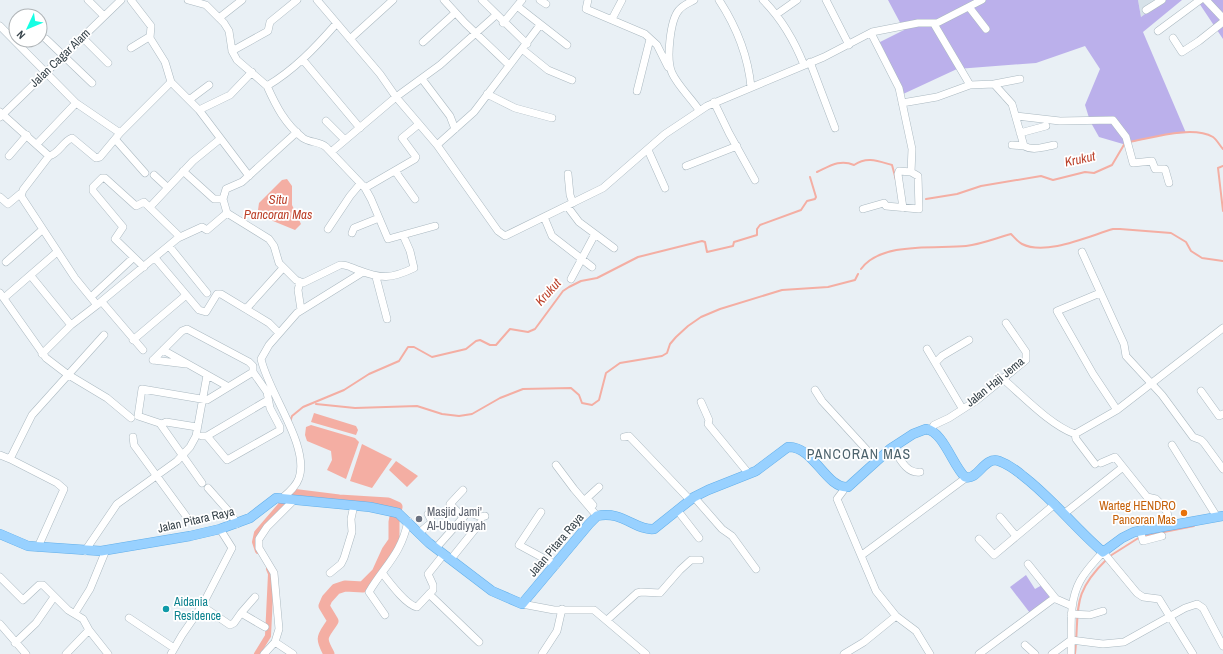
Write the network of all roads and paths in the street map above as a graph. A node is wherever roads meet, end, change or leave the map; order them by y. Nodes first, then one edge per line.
1 (88, 0) edge
2 (121, 0) edge
3 (131, 0) edge
4 (188, 0) edge
5 (242, 0) edge
6 (297, 0) edge
7 (393, 0) edge
8 (444, 0) edge
9 (482, 0) edge
10 (588, 0) edge
11 (622, 0) edge
12 (694, 0) edge
13 (719, 0) edge
14 (763, 0) edge
15 (797, 0) edge
16 (826, 0) edge
17 (982, 0) edge
18 (1162, 0) edge
19 (1200, 0) edge
20 (319, 1) edge
21 (1209, 1) edge
22 (520, 3) edge
23 (969, 7) junction
24 (1146, 10) dead end
25 (455, 13) junction
26 (777, 14) junction
27 (496, 15) junction
28 (104, 16) junction
29 (219, 18) junction
30 (1223, 18) edge
31 (612, 19) junction
32 (1223, 22) edge
33 (503, 23) junction
34 (336, 24) junction
35 (934, 24) junction
36 (540, 25) junction
37 (0, 26) edge
38 (986, 29) dead end
39 (1158, 31) dead end
40 (871, 33) junction
41 (476, 35) junction
42 (82, 37) junction
43 (149, 37) junction
44 (1173, 38) dead end
45 (350, 39) junction
46 (650, 39) junction
47 (48, 41) edge
48 (423, 42) dead end
49 (849, 44) junction
50 (567, 45) dead end
51 (524, 46) junction
52 (131, 48) dead end
53 (232, 51) junction
54 (62, 56) junction
55 (303, 60) junction
56 (108, 63) dead end
57 (807, 64) junction
58 (508, 65) junction
59 (671, 70) junction
60 (46, 72) junction
61 (252, 72) junction
62 (422, 79) junction
63 (1020, 79) dead end
64 (572, 80) dead end
65 (172, 82) junction
66 (92, 83) dead end
67 (994, 84) junction
68 (209, 85) dead end
69 (970, 85) junction
70 (267, 86) junction
71 (752, 87) junction
72 (637, 91) dead end
73 (487, 94) junction
74 (396, 97) junction
75 (189, 100) junction
76 (714, 102) junction
77 (76, 103) junction
78 (902, 103) junction
79 (199, 110) junction
80 (699, 110) junction
81 (1, 114) edge
82 (1016, 116) junction
83 (552, 118) dead end
84 (326, 121) dead end
85 (419, 124) junction
86 (1046, 126) dead end
87 (360, 128) junction
88 (835, 128) dead end
89 (455, 129) junction
90 (297, 132) junction
91 (120, 133) junction
92 (1020, 134) junction
93 (27, 135) junction
94 (220, 139) junction
95 (115, 140) junction
96 (345, 140) junction
97 (37, 144) junction
98 (1012, 145) dead end
99 (1054, 145) dead end
100 (437, 146) junction
101 (737, 146) junction
102 (1024, 146) junction
103 (648, 150) junction
104 (331, 152) junction
105 (9, 156) dead end
106 (49, 156) junction
107 (686, 166) dead end
108 (183, 171) junction
109 (395, 171) junction
110 (911, 172) junction
111 (145, 173) dead end
112 (568, 174) dead end
113 (154, 175) dead end
114 (249, 176) junction
115 (755, 180) dead end
116 (1169, 183) dead end
117 (167, 186) junction
118 (362, 186) junction
119 (665, 188) dead end
120 (20, 194) junction
121 (0, 197) edge
122 (415, 199) dead end
123 (223, 200) junction
124 (570, 204) junction
125 (150, 207) junction
126 (903, 208) junction
127 (863, 209) dead end
128 (227, 213) junction
129 (544, 217) junction
130 (379, 218) junction
131 (436, 226) dead end
132 (328, 229) dead end
133 (42, 230) junction
134 (352, 233) dead end
135 (595, 234) junction
136 (403, 236) junction
137 (178, 238) junction
138 (169, 246) junction
139 (614, 248) dead end
140 (57, 252) junction
141 (1082, 252) dead end
142 (133, 258) junction
143 (155, 258) junction
144 (582, 258) junction
145 (6, 262) dead end
146 (144, 267) junction
147 (592, 267) dead end
148 (283, 268) junction
149 (362, 272) junction
150 (31, 276) junction
151 (376, 276) junction
152 (570, 279) dead end
153 (300, 282) junction
154 (207, 293) dead end
155 (1100, 293) junction
156 (185, 296) junction
157 (91, 297) junction
158 (3, 300) edge
159 (100, 303) junction
160 (246, 309) junction
161 (301, 310) junction
162 (388, 319) dead end
163 (1006, 323) dead end
164 (71, 325) junction
165 (1223, 328) edge
166 (279, 333) junction
167 (104, 335) dead end
168 (134, 340) junction
169 (969, 340) dead end
170 (927, 349) dead end
171 (142, 350) dead end
172 (163, 350) junction
173 (42, 354) junction
174 (936, 362) junction
175 (189, 364) junction
176 (253, 372) junction
177 (67, 374) junction
178 (207, 375) junction
179 (1002, 378) junction
180 (1152, 382) junction
181 (227, 386) junction
182 (815, 390) dead end
183 (1201, 391) dead end
184 (202, 399) junction
185 (268, 400) junction
186 (701, 402) dead end
187 (962, 408) junction
188 (1117, 410) junction
189 (1223, 414) edge
190 (131, 418) dead end
191 (162, 424) junction
192 (198, 427) junction
193 (931, 430) junction
194 (1075, 434) junction
195 (196, 436) junction
196 (207, 436) junction
197 (133, 437) dead end
198 (624, 437) dead end
199 (1172, 445) dead end
200 (892, 447) junction
201 (0, 455) edge
202 (183, 456) junction
203 (10, 459) junction
204 (876, 460) junction
205 (556, 465) dead end
206 (1123, 467) junction
207 (1223, 469) edge
208 (920, 472) dead end
209 (749, 474) junction
210 (156, 475) junction
211 (967, 478) junction
212 (202, 483) dead end
213 (599, 487) dead end
214 (844, 487) junction
215 (208, 488) dead end
216 (463, 490) dead end
217 (692, 499) junction
218 (287, 500) junction
219 (1055, 504) junction
220 (354, 505) junction
221 (678, 511) junction
222 (541, 512) dead end
223 (1065, 513) junction
224 (428, 514) dead end
225 (186, 516) dead end
226 (485, 516) dead end
227 (600, 516) junction
228 (463, 517) junction
229 (1000, 517) dead end
230 (1220, 517) edge
231 (408, 521) junction
232 (237, 524) junction
233 (480, 524) dead end
234 (1170, 525) junction
235 (220, 529) junction
236 (419, 533) junction
237 (0, 534) edge
238 (1145, 535) junction
239 (1016, 536) junction
240 (1162, 536) dead end
241 (699, 538) dead end
242 (978, 539) dead end
243 (38, 547) junction
244 (436, 548) junction
245 (106, 550) junction
246 (85, 551) junction
247 (1105, 554) junction
248 (862, 555) junction
249 (448, 557) junction
250 (700, 560) dead end
251 (1028, 564) dead end
252 (556, 565) junction
253 (756, 569) dead end
254 (330, 572) dead end
255 (383, 574) junction
256 (0, 577) edge
257 (430, 594) junction
258 (54, 597) junction
259 (254, 597) dead end
260 (1056, 598) junction
261 (522, 604) junction
262 (202, 606) junction
263 (1072, 606) junction
264 (562, 609) junction
265 (1103, 612) dead end
266 (75, 614) junction
267 (241, 614) junction
268 (385, 615) dead end
269 (1075, 615) junction
270 (896, 616) junction
271 (1171, 616) junction
272 (129, 618) dead end
273 (607, 620) junction
274 (0, 624) edge
275 (265, 627) dead end
276 (89, 630) junction
277 (1075, 640) junction
278 (274, 642) junction
279 (479, 642) dead end
280 (15, 643) junction
281 (1025, 645) dead end
282 (1223, 646) edge
283 (173, 651) edge
284 (26, 654) edge
285 (66, 654) edge
286 (108, 654) edge
287 (264, 654) edge
288 (293, 654) edge
289 (542, 654) edge
290 (646, 654) edge
291 (844, 654) edge
292 (930, 654) edge
293 (979, 654) edge
294 (1035, 654) edge
295 (1052, 654) edge
296 (1071, 654) edge
297 (1193, 654) edge

1 - 28 street
2 - 28 street, Jalan Cagar Alam
3 - 43 street
4 - 29 street
5 - 29 street
6 - 53 street
7 - 45 street
8 - 25 street
9 - 27 street
10 - 31 street
11 - 31 street
12 - 59 street
13 - 71 street
14 - 26 street
15 - 26 street
16 - 49 street
17 - 23 street
18 - 24 street
19 - 39 street
20 - 34 street
21 - 30 street
22 - 33 street
22 - 36 street
23 - 35 street
23 - 38 street
25 - 41 street
25 - 48 street
26 - 57 street
27 - 33 street
27 - 41 street
28 - 42 street, Jalan Cagar Alam
29 - 53 street
31 - 46 street
32 - 44 street
33 - 51 street
34 - 45 street
34 - 55 street
35 - 40 street
35 - 69 street
36 - 50 street
36 - 51 street
37 - 60 street
40 - 49 street
40 - 78 street
41 - 58 street
41 - 62 street
42 - 54 street, Jalan Cagar Alam
42 - 56 street
43 - 52 street
43 - 65 street
45 - 74 street
46 - 59 street
46 - 72 street
47 - 54 street
49 - 57 street
51 - 58 street
51 - 64 street
53 - 61 street
54 - 60 street, Jalan Cagar Alam
54 - 66 street
55 - 70 street
55 - 87 street
57 - 71 street
57 - 88 street
58 - 73 street
59 - 80 street
60 - 77 street
60 - 81 street, Jalan Cagar Alam
61 - 70 street
61 - 79 street
62 - 74 street
62 - 89 street
63 - 67 street
65 - 75 street
65 - 91 street
67 - 69 street
67 - 82 street
68 - 75 street
69 - 78 street
70 - 90 street
71 - 76 street
73 - 83 street
73 - 89 street
74 - 85 street
74 - 87 street
75 - 79 street
76 - 80 street
76 - 101 street
77 - 91 street
77 - 97 street
78 - 110 street
79 - 94 street
80 - 103 street
81 - 93 street
82 - 92 street
82 - 116 street
84 - 96 street
85 - 100 street
85 - 109 street
86 - 92 street
87 - 96 street
89 - 100 street
90 - 104 street
90 - 114 street
91 - 95 street
92 - 102 street
93 - 97 street
93 - 105 street
94 - 108 street
94 - 114 street
95 - 106 street
95 - 111 street
96 - 104 street
97 - 106 street
98 - 102 street
99 - 102 street
100 - 129 street
101 - 107 street
101 - 115 street
103 - 119 street
103 - 124 street
104 - 118 street
106 - 120 street
108 - 117 street
108 - 123 street
109 - 118 street
109 - 122 street
110 - 126 street
110 - 126 street
112 - 124 street
113 - 117 street
114 - 123 street
117 - 125 street
118 - 130 street
118 - 132 street
120 - 121 street
120 - 133 street
123 - 128 street
124 - 129 street
124 - 135 street
125 - 137 street
125 - 142 street
126 - 127 street
128 - 137 street
128 - 148 street
129 - 144 street
130 - 134 street
130 - 136 street
131 - 136 street
133 - 140 street
133 - 145 street
135 - 139 street
135 - 144 street
136 - 151 street
137 - 138 street
138 - 143 street
138 - 154 street
140 - 150 street
140 - 157 street
141 - 155 street
142 - 146 street
142 - 157 street
143 - 146 street
143 - 156 street
144 - 147 street
144 - 152 street
146 - 159 street
148 - 153 street
148 - 160 street
149 - 151 street
149 - 153 street
149 - 161 street
150 - 158 street
150 - 164 street
151 - 162 street
153 - 161 street
155 - 180 street
155 - 188 street
156 - 160 street
156 - 168 street
157 - 159 street
158 - 173 street
159 - 164 street
159 - 168 street
160 - 166 street
161 - 166 street
163 - 179 street, Jalan Haji Jema
164 - 173 street
165 - 180 street
166 - 218 street
167 - 177 street
168 - 171 street
169 - 174 street
170 - 174 street
172 - 175 street
172 - 175 street
172 - 176 street
173 - 177 street
174 - 187 street
175 - 178 street
176 - 181 street
176 - 185 street
177 - 190 street
177 - 203 street
178 - 181 street
178 - 184 street
179 - 187 street, Jalan Haji Jema
179 - 194 street
180 - 188 street
180 - 207 street
181 - 184 street
182 - 204 street
183 - 189 street
184 - 191 street
184 - 192 street
185 - 196 street
185 - 196 street
186 - 209 street
187 - 193 street, Jalan Haji Jema
188 - 194 street
191 - 192 street
191 - 202 street
192 - 195 street
193 - 200 main road
193 - 211 main road
194 - 206 street
195 - 196 street
195 - 202 street
197 - 210 street
198 - 217 street
199 - 230 street
200 - 204 main road
200 - 208 street
201 - 203 street
202 - 210 street
202 - 212 street
203 - 243 street
204 - 214 main road
205 - 227 street
206 - 223 street
206 - 234 street
209 - 214 main road, Jalan Pitara Raya
209 - 217 main road, Jalan Pitara Raya
210 - 225 street
210 - 246 street
211 - 219 main road
211 - 248 street
213 - 227 street
214 - 248 street
215 - 232 street
216 - 228 street
217 - 221 main road, Jalan Pitara Raya
217 - 253 street
218 - 220 main road
218 - 232 main road, Jalan Pitara Raya
218 - 278 street
219 - 223 main road
219 - 239 street
220 - 231 main road
220 - 254 street
221 - 227 main road, Jalan Pitara Raya
221 - 241 street
222 - 252 street
223 - 247 main road
224 - 236 street
226 - 228 street
227 - 252 main road, Jalan Pitara Raya
228 - 244 street
229 - 239 street
230 - 234 main road
231 - 236 main road
231 - 255 street
232 - 235 main road, Jalan Pitara Raya
233 - 249 street
234 - 238 main road
235 - 245 main road, Jalan Pitara Raya
235 - 262 street
236 - 244 main road
237 - 243 main road, Jalan Pitara Raya
238 - 240 street
238 - 247 main road
239 - 242 street
243 - 246 main road, Jalan Pitara Raya
244 - 249 main road
245 - 246 main road, Jalan Pitara Raya
245 - 266 street
247 - 263 street
247 - 271 street
248 - 270 street
249 - 257 street
249 - 261 main road
250 - 273 street
251 - 260 street
252 - 261 main road, Jalan Pitara Raya
255 - 257 street
255 - 268 street
256 - 258 street
257 - 279 street
258 - 266 street
258 - 280 street
259 - 267 street
260 - 263 street
260 - 293 street
261 - 264 street
262 - 267 street
262 - 283 street
263 - 269 street
264 - 273 street
264 - 289 street
265 - 269 street
266 - 276 street
267 - 275 street
269 - 277 street
270 - 291 street
270 - 292 street
271 - 277 street
271 - 282 street
271 - 297 street
272 - 283 street
273 - 290 street
274 - 280 street
276 - 285 street
276 - 286 street
277 - 295 street
277 - 296 street
278 - 287 street
278 - 288 street
280 - 284 street
281 - 294 street

